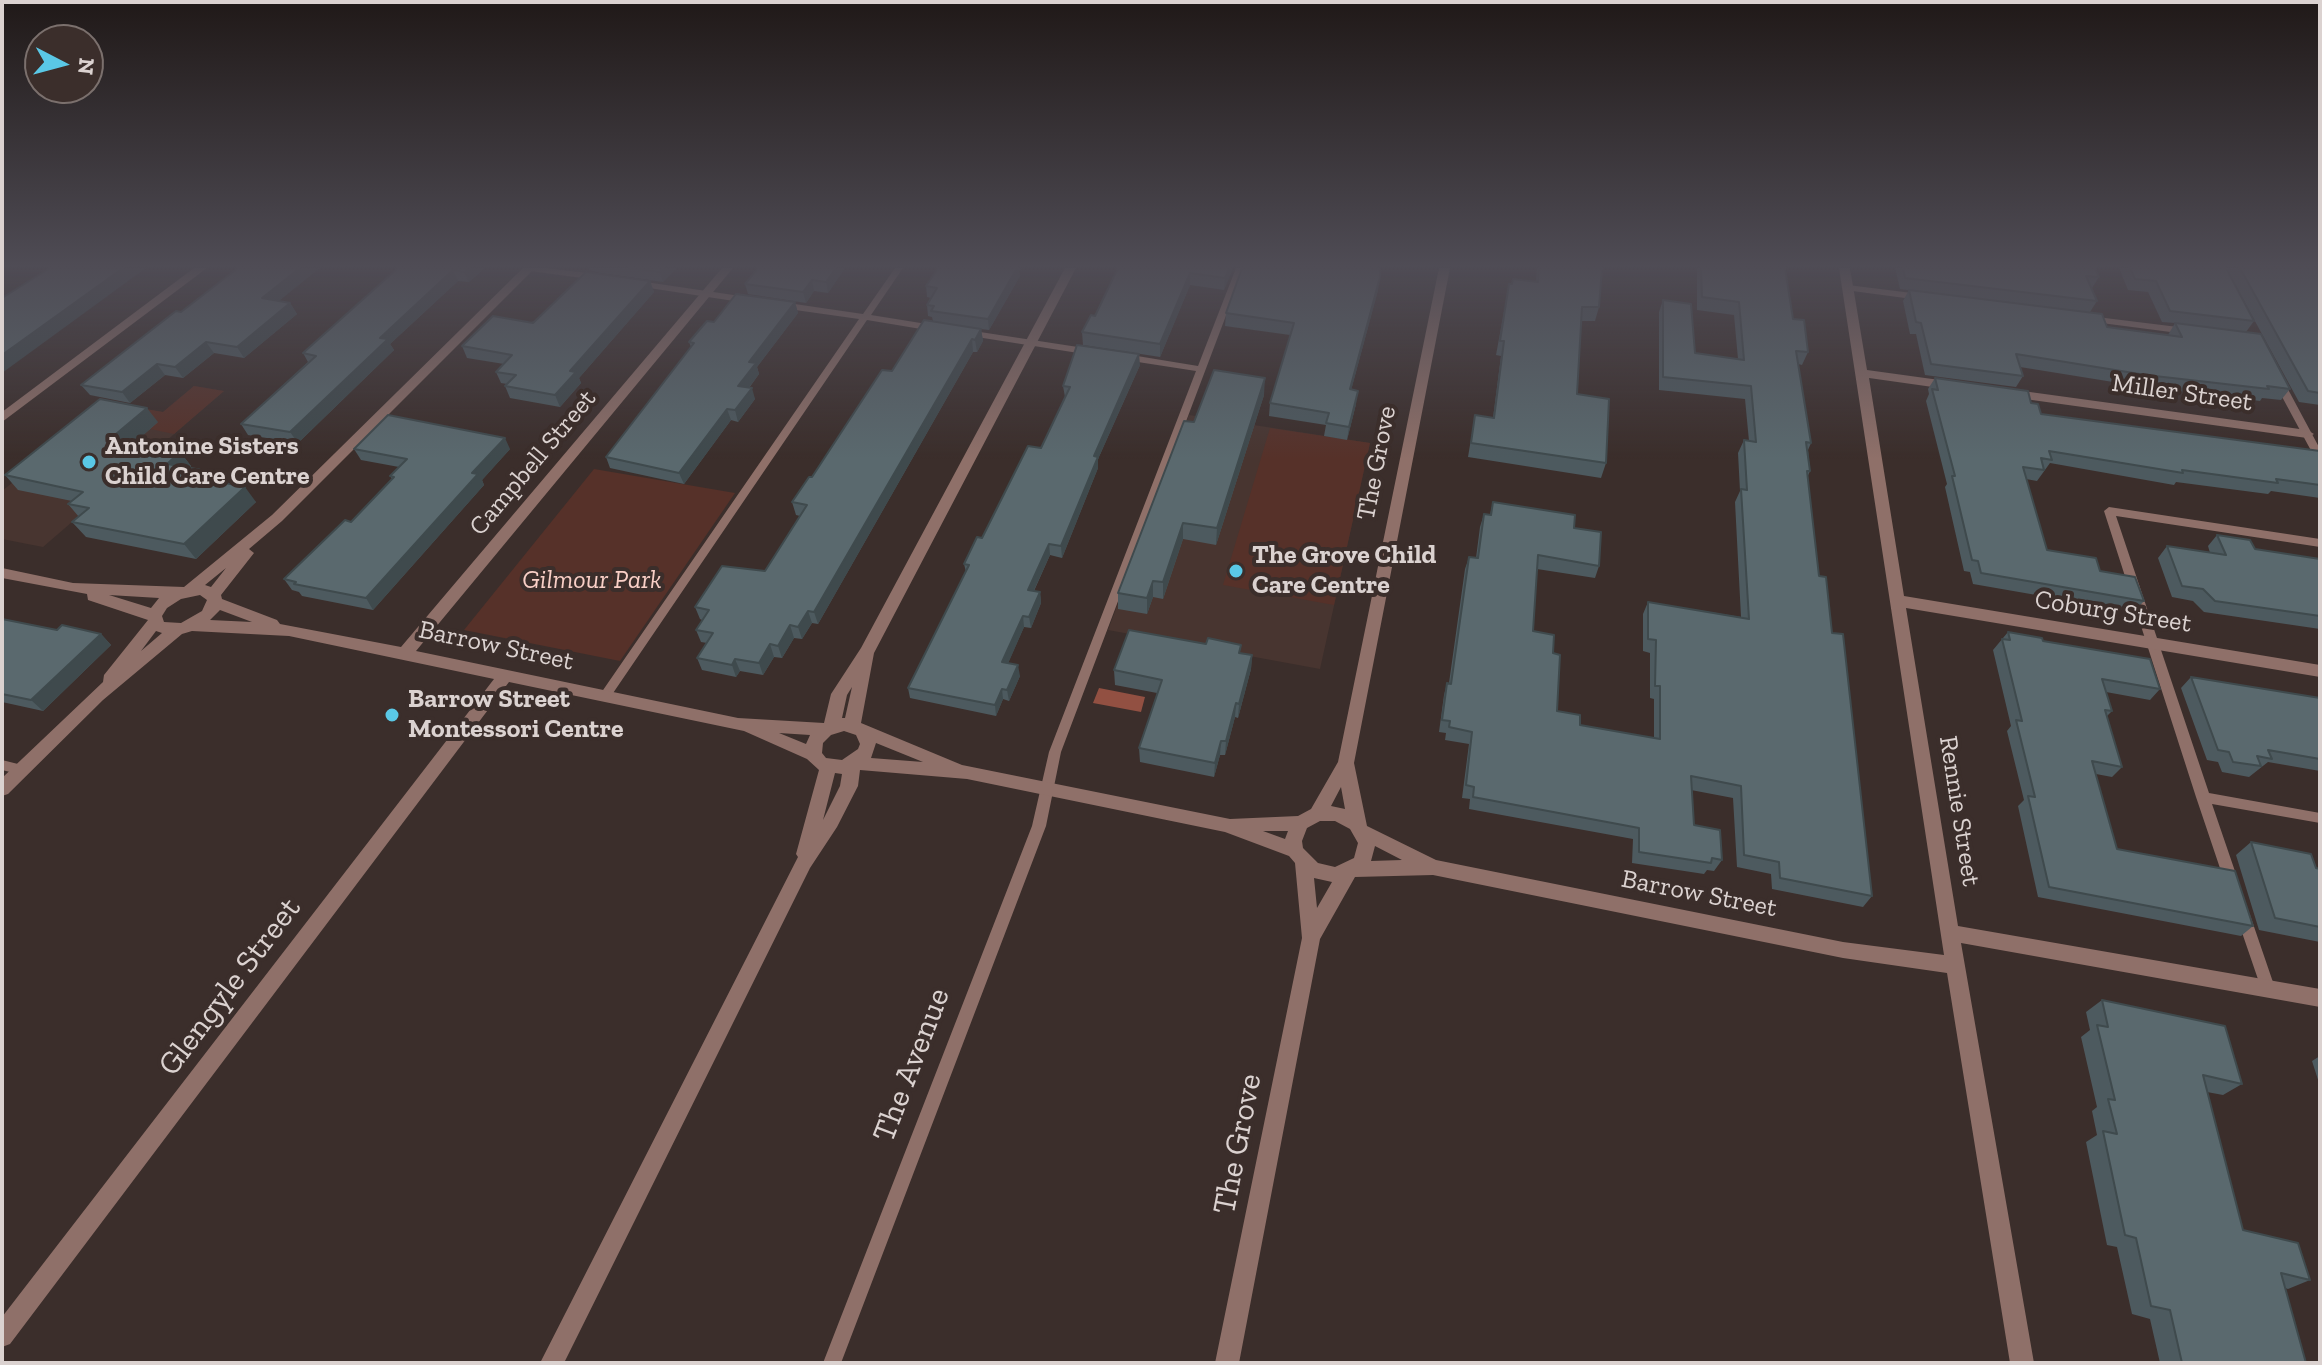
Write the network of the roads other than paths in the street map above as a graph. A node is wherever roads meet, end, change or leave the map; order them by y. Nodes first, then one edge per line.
1 (116, 332) edge
2 (466, 332) edge
3 (674, 332) edge
4 (855, 332) edge
5 (957, 332) edge
6 (1037, 332) edge
7 (1215, 332) edge
8 (1432, 332) edge
9 (1854, 332) edge
10 (1031, 343) junction
11 (1101, 354) edge
12 (1115, 356) edge
13 (2270, 366) edge
14 (1201, 369) junction
15 (1860, 373) junction
16 (1962, 387) edge
17 (1993, 391) edge
18 (2, 418) edge
19 (2307, 434) junction
20 (2320, 458) edge
21 (277, 518) junction
22 (2320, 543) edge
23 (2, 573) edge
24 (73, 588) junction
25 (184, 592) junction
26 (214, 598) junction
27 (1899, 601) junction
28 (155, 619) junction
29 (184, 627) junction
30 (289, 630) junction
31 (2152, 643) junction
32 (867, 652) junction
33 (405, 653) junction
34 (2320, 671) edge
35 (506, 675) junction
36 (97, 696) junction
37 (605, 696) junction
38 (738, 724) junction
39 (828, 728) junction
40 (857, 728) junction
41 (813, 754) junction
42 (1346, 763) junction
43 (853, 764) junction
44 (2, 765) edge
45 (828, 767) junction
46 (22, 770) junction
47 (967, 772) junction
48 (1047, 788) junction
49 (2, 789) edge
50 (2202, 797) junction
51 (1317, 814) junction
52 (2320, 818) edge
53 (1300, 823) junction
54 (1226, 825) junction
55 (1359, 828) junction
56 (1299, 857) junction
57 (804, 863) junction
58 (1433, 867) junction
59 (1350, 871) junction
60 (1950, 933) junction
61 (1311, 938) junction
62 (1955, 966) junction
63 (2268, 988) junction
64 (2320, 998) edge
65 (2, 1336) edge
66 (552, 1363) edge
67 (832, 1363) edge
68 (1227, 1363) edge
69 (2022, 1363) edge

1 - 18 street
2 - 21 street
3 - 33 street, Campbell Street
4 - 37 lane
5 - 10 lane
6 - 10 street
7 - 14 lane, The Avenue
8 - 42 street, The Grove
9 - 15 street, Rennie Street
10 - 11 lane
10 - 32 street
12 - 14 lane
13 - 19 lane
14 - 48 lane, The Avenue
15 - 16 street
15 - 27 street, Rennie Street
17 - 19 street, Miller Street
19 - 20 lane
21 - 25 street
21 - 26 street
22 - 31 lane
23 - 24 street
24 - 25 street
24 - 28 street
25 - 26 street, Barrow Street
25 - 28 street
26 - 29 street
26 - 30 street, Barrow Street
27 - 31 street, Coburg Street
27 - 60 street, Rennie Street
28 - 29 street, Barrow Street
28 - 36 street
29 - 30 street, Barrow Street
29 - 36 street
30 - 33 street, Barrow Street
31 - 34 street, Coburg Street
31 - 50 lane
32 - 39 street
32 - 40 street
33 - 35 street, Barrow Street
35 - 37 street, Barrow Street
35 - 65 street, Glengyle Street
36 - 46 street
37 - 38 street, Barrow Street
38 - 39 street, Barrow Street
38 - 41 street, Barrow Street
39 - 40 street
39 - 41 street
40 - 43 street
40 - 47 street
41 - 45 street
42 - 51 street, The Grove
42 - 55 street, The Grove
43 - 45 street
43 - 47 street
43 - 57 street
44 - 46 lane
45 - 57 street
46 - 49 street
47 - 48 street
48 - 54 street
48 - 67 lane, The Avenue
50 - 52 lane
50 - 63 lane
51 - 53 street
51 - 55 street
53 - 54 street
53 - 56 street
54 - 56 street
55 - 58 street, Barrow Street
55 - 59 street
56 - 59 street
56 - 61 street, The Grove
57 - 66 street
58 - 59 street, Barrow Street
58 - 62 street, Barrow Street
59 - 61 street, The Grove
60 - 62 street, Rennie Street
60 - 63 street
61 - 68 street, The Grove
62 - 69 street, Rennie Street
63 - 64 street

